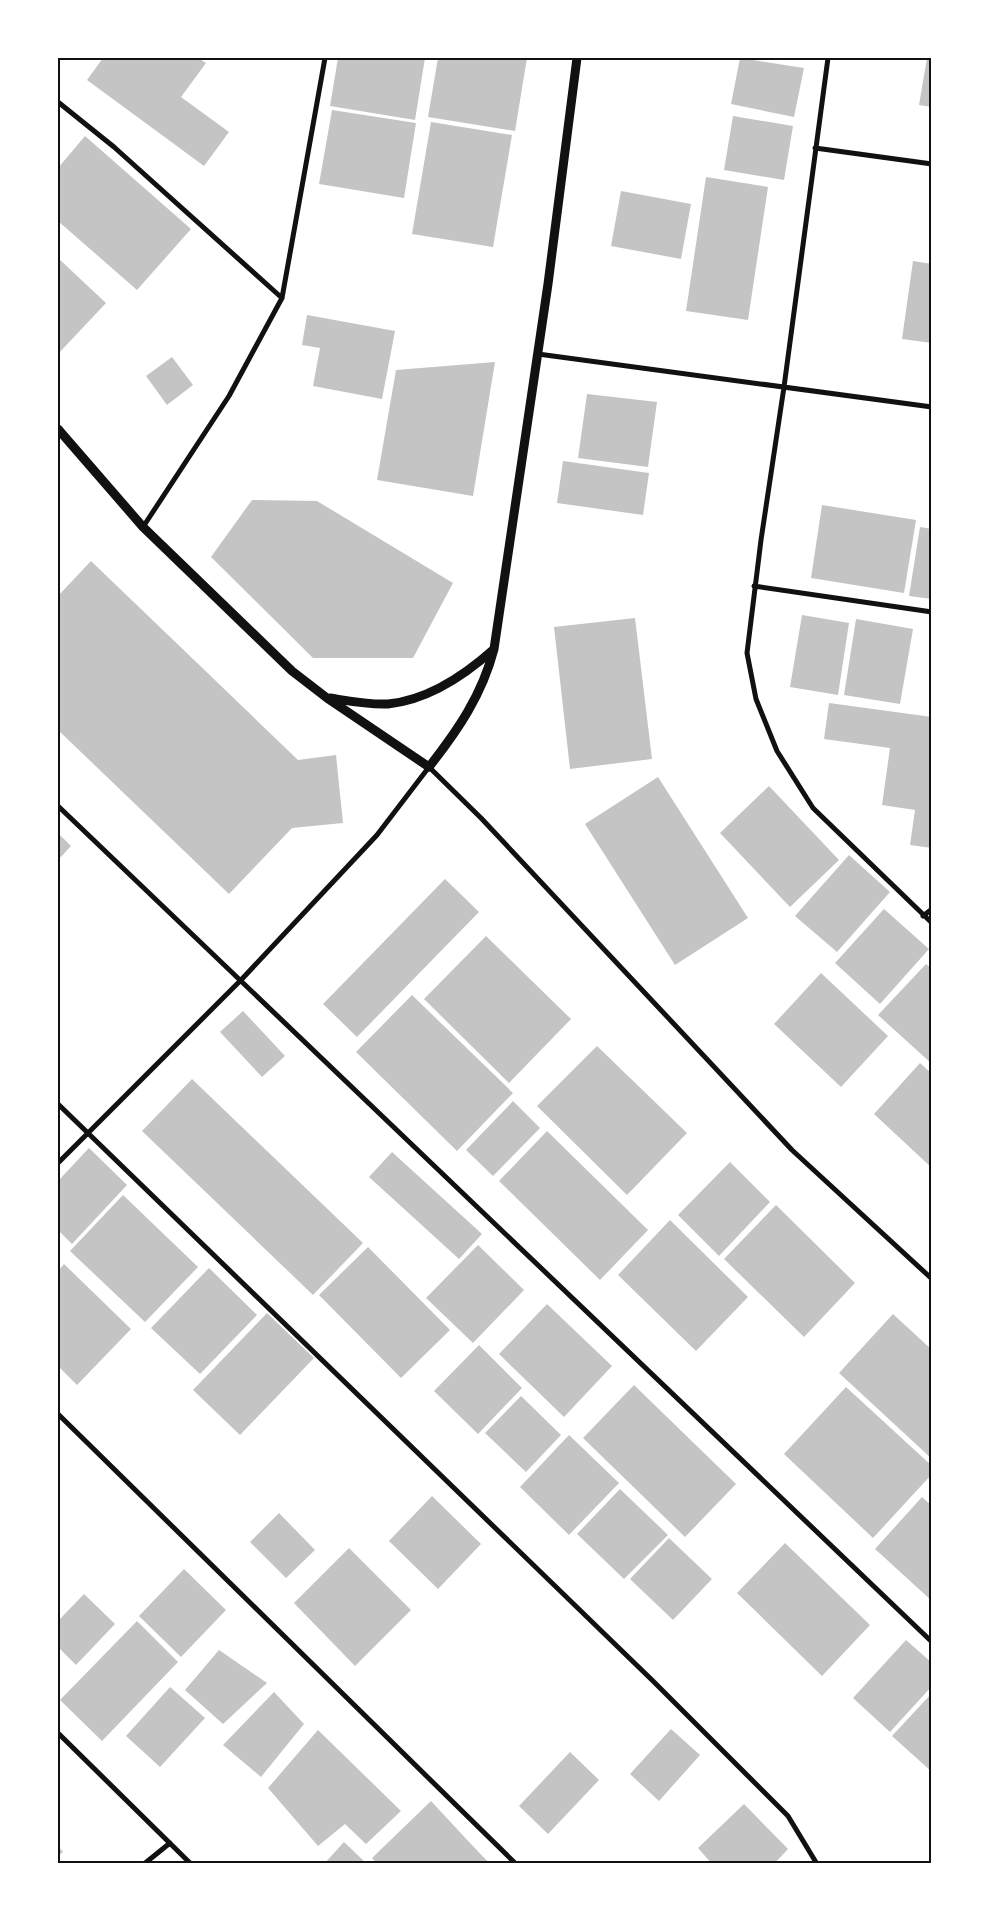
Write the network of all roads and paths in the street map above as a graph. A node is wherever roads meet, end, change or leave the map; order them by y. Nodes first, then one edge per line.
1 (325, 58) edge
2 (577, 58) edge
3 (828, 58) edge
4 (58, 102) edge
5 (815, 148) junction
6 (932, 164) edge
7 (282, 298) junction
8 (538, 354) junction
9 (784, 387) junction
10 (932, 407) edge
11 (58, 429) edge
12 (143, 528) junction
13 (754, 586) junction
14 (932, 612) edge
15 (494, 649) junction
16 (327, 698) junction
17 (430, 767) junction
18 (58, 806) edge
19 (932, 910) edge
20 (924, 916) junction
21 (932, 923) edge
22 (240, 980) junction
23 (58, 1104) edge
24 (88, 1134) junction
25 (58, 1163) edge
26 (932, 1279) edge
27 (58, 1414) edge
28 (932, 1642) edge
29 (58, 1733) edge
30 (170, 1843) junction
31 (144, 1864) edge
32 (191, 1864) edge
33 (516, 1864) edge
34 (817, 1864) edge

1 - 7 street
2 - 8 street
3 - 5 street
4 - 7 street
5 - 6 street
5 - 9 street
7 - 12 street
8 - 9 street
8 - 15 street
9 - 10 street
9 - 13 street
11 - 12 street
12 - 16 street
13 - 14 street
13 - 20 street
15 - 16 street
15 - 17 street
16 - 17 street
17 - 22 street
17 - 26 street
18 - 22 street
19 - 20 street
20 - 21 street
22 - 24 street
22 - 28 street
23 - 24 street
24 - 25 street
24 - 34 street
27 - 33 street
29 - 30 street
30 - 31 street
30 - 32 street

